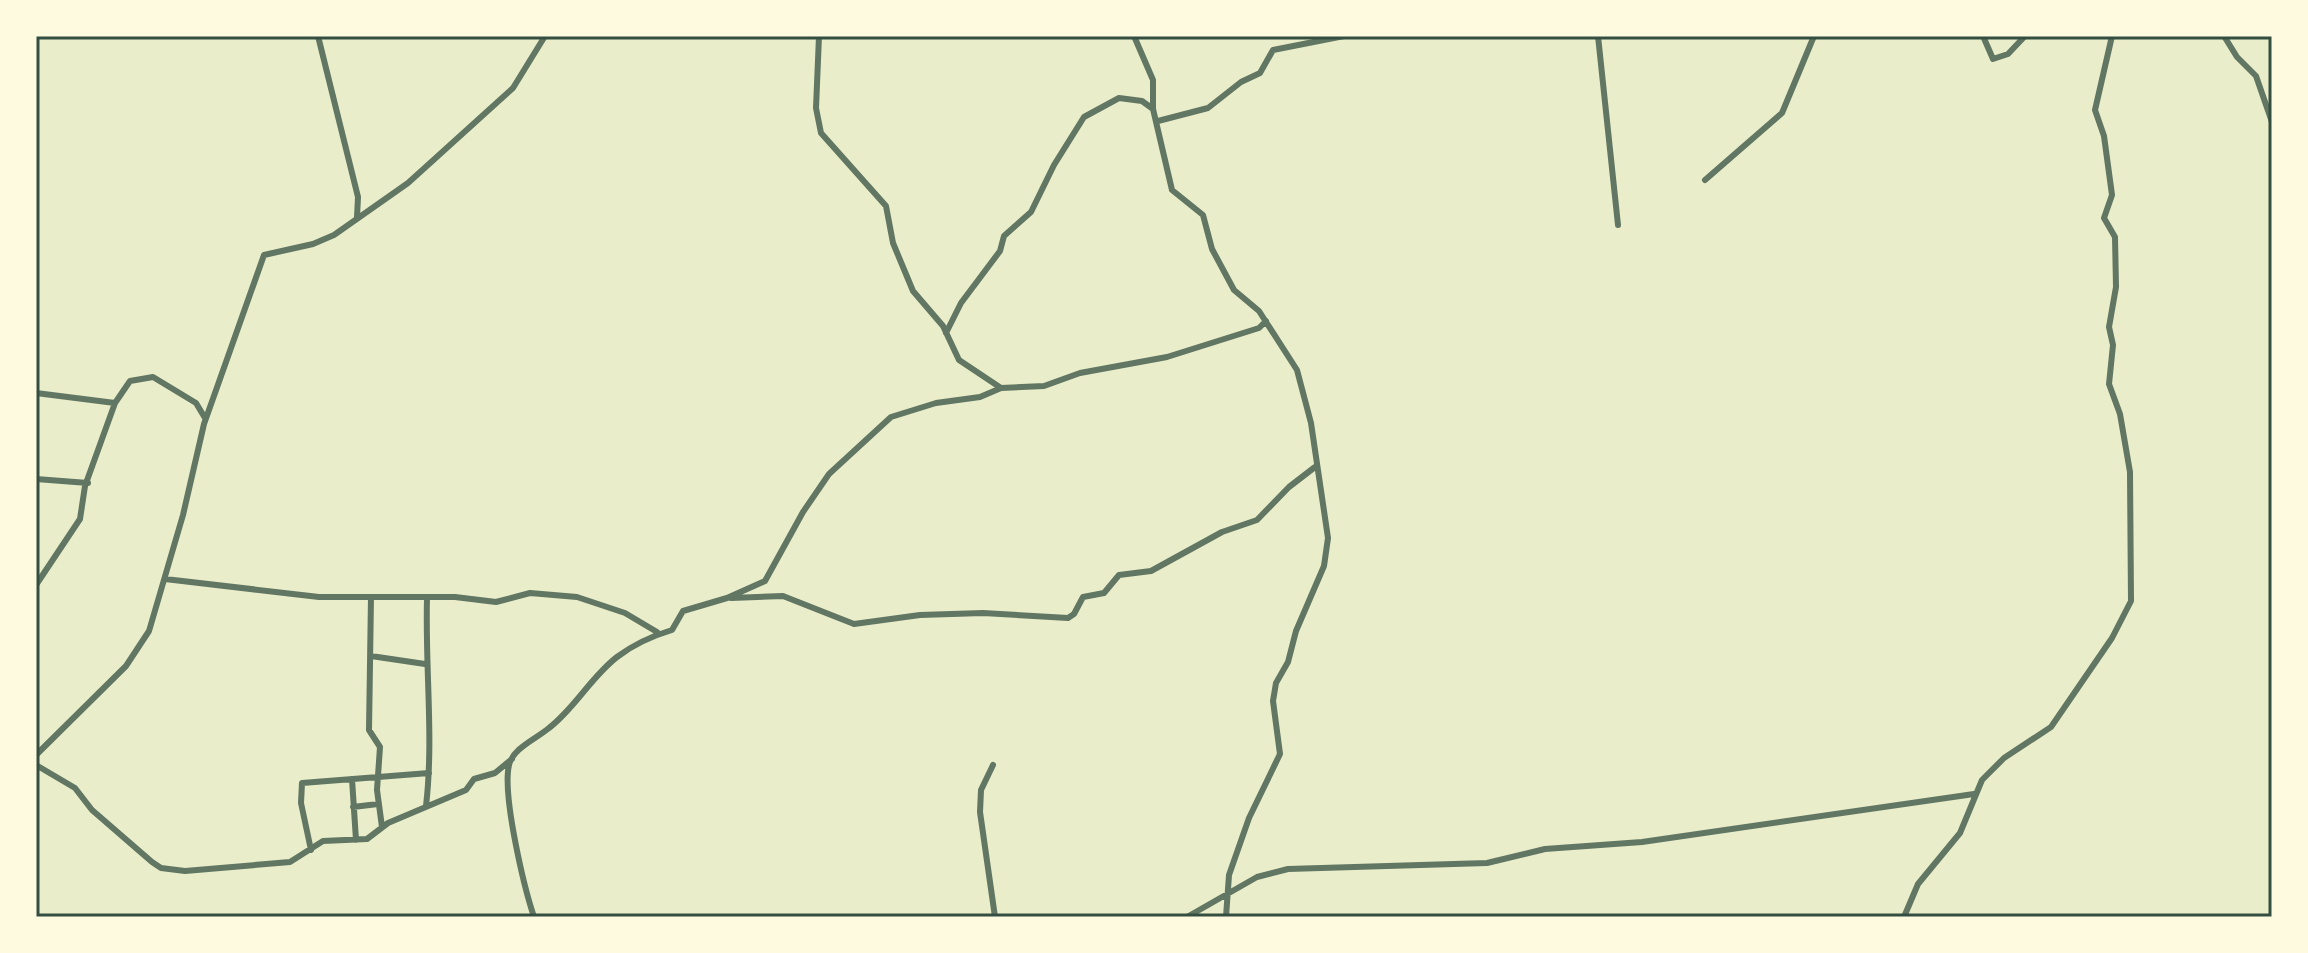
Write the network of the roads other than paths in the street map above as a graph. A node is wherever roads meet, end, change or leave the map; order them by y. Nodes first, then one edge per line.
1 (318, 36) edge
2 (545, 36) edge
3 (819, 36) edge
4 (1134, 36) edge
5 (1344, 36) edge
6 (1598, 36) edge
7 (1814, 36) edge
8 (1983, 36) edge
9 (2025, 36) edge
10 (2112, 36) edge
11 (2224, 36) edge
12 (1153, 109) junction
13 (1158, 121) junction
14 (2272, 122) edge
15 (1705, 180) dead end
16 (355, 220) junction
17 (1618, 225) dead end
18 (1266, 321) junction
19 (945, 334) junction
20 (1001, 388) junction
21 (36, 393) edge
22 (115, 403) junction
23 (204, 424) junction
24 (1315, 467) junction
25 (36, 479) edge
26 (88, 483) junction
27 (165, 579) junction
28 (36, 585) edge
29 (371, 597) junction
30 (727, 598) junction
31 (427, 599) junction
32 (657, 632) junction
33 (371, 656) junction
34 (425, 664) junction
35 (36, 755) edge
36 (512, 759) junction
37 (36, 765) edge
38 (993, 765) dead end
39 (429, 773) junction
40 (377, 778) junction
41 (352, 779) junction
42 (1974, 794) junction
43 (378, 804) junction
44 (426, 806) junction
45 (353, 807) junction
46 (382, 827) junction
47 (356, 840) junction
48 (311, 850) junction
49 (1226, 896) junction
50 (534, 917) edge
51 (995, 917) edge
52 (1187, 917) edge
53 (1226, 917) edge
54 (1904, 917) edge

1 - 16 street
2 - 16 street
3 - 19 street
4 - 12 street
5 - 13 street
6 - 17 street
7 - 15 street
8 - 9 street
10 - 42 street
11 - 14 street
12 - 13 street
12 - 19 street
13 - 18 street
16 - 23 street
18 - 20 street
18 - 24 street
19 - 20 street
20 - 30 street
21 - 22 street
22 - 23 street
22 - 26 street
23 - 27 street
24 - 30 street
24 - 49 street
25 - 26 street
26 - 28 street
27 - 29 street
27 - 35 street
29 - 31 street
29 - 33 street
30 - 32 street
31 - 32 street
31 - 34 street
32 - 36 street
33 - 34 street
33 - 40 street
34 - 39 street
36 - 44 street
36 - 50 street
37 - 48 street
38 - 51 street
39 - 40 street
39 - 44 street
40 - 41 street
40 - 43 street
41 - 45 street
41 - 48 street
42 - 49 street
42 - 54 street
43 - 45 street
43 - 46 street
44 - 46 street
45 - 47 street
46 - 47 street
47 - 48 street
49 - 52 street
49 - 53 street

